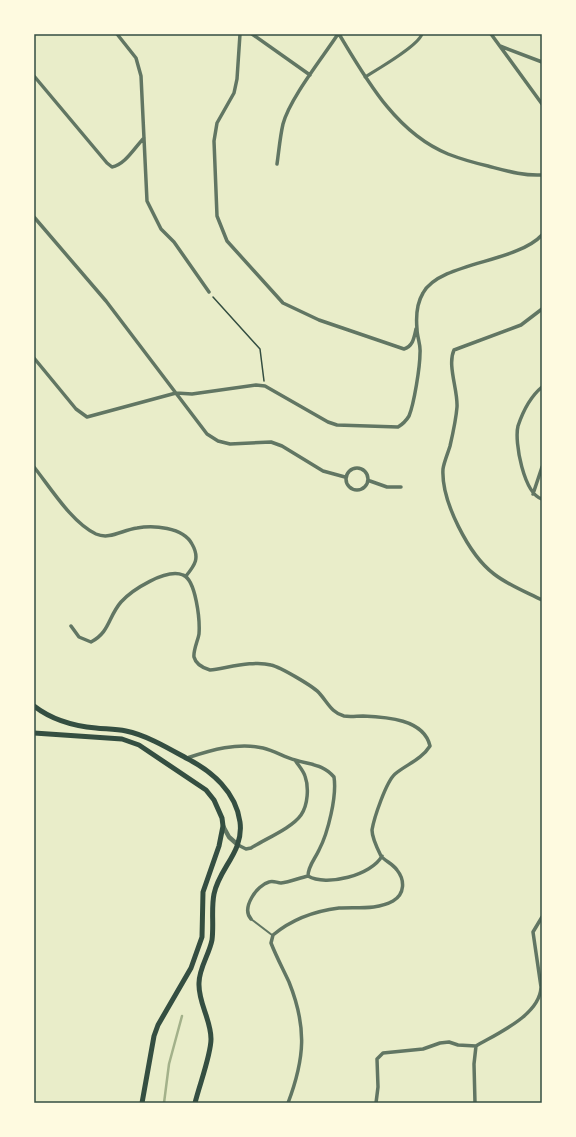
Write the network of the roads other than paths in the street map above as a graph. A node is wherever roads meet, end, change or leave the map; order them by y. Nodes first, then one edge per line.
1 (117, 34) edge
2 (240, 34) edge
3 (252, 34) edge
4 (339, 34) edge
5 (422, 34) edge
6 (491, 34) edge
7 (498, 46) junction
8 (542, 62) edge
9 (310, 75) junction
10 (34, 76) edge
11 (365, 77) junction
12 (542, 104) edge
13 (144, 138) junction
14 (277, 164) dead end
15 (542, 175) edge
16 (34, 217) edge
17 (542, 235) edge
18 (209, 292) road end
19 (542, 309) edge
20 (417, 328) junction
21 (34, 358) edge
22 (542, 387) edge
23 (176, 393) junction
24 (34, 467) edge
25 (542, 467) edge
26 (345, 476) junction
27 (370, 481) junction
28 (402, 487) dead end
29 (533, 494) junction
30 (542, 499) edge
31 (186, 576) junction
32 (542, 600) edge
33 (71, 626) dead end
34 (34, 706) edge
35 (34, 733) edge
36 (187, 758) junction
37 (295, 760) junction
38 (223, 826) junction
39 (238, 845) junction
40 (382, 856) junction
41 (308, 876) junction
42 (542, 917) edge
43 (251, 918) joint
44 (273, 935) junction
45 (476, 1046) junction
46 (142, 1103) edge
47 (195, 1103) edge
48 (288, 1103) edge
49 (376, 1103) edge
50 (475, 1103) edge

1 - 13 street
2 - 20 street
3 - 9 street
4 - 9 street
4 - 11 street
5 - 11 street
6 - 7 street
7 - 8 street
7 - 12 street
9 - 14 street
10 - 13 street
11 - 15 street
13 - 18 street
16 - 23 street
17 - 20 street
19 - 32 street
20 - 23 street
21 - 23 street
22 - 29 street
23 - 26 street
24 - 31 street
25 - 29 street
26 - 27 street
26 - 27 street
27 - 28 street
29 - 30 street
31 - 33 street
31 - 40 street
34 - 36 main road
35 - 38 main road
36 - 37 street
36 - 39 main road
37 - 39 street
37 - 41 street
38 - 39 street
38 - 46 main road
39 - 47 main road
40 - 41 street
40 - 44 street
41 - 43 street
42 - 45 street
43 - 44 lane
44 - 48 street
45 - 49 street
45 - 50 street

